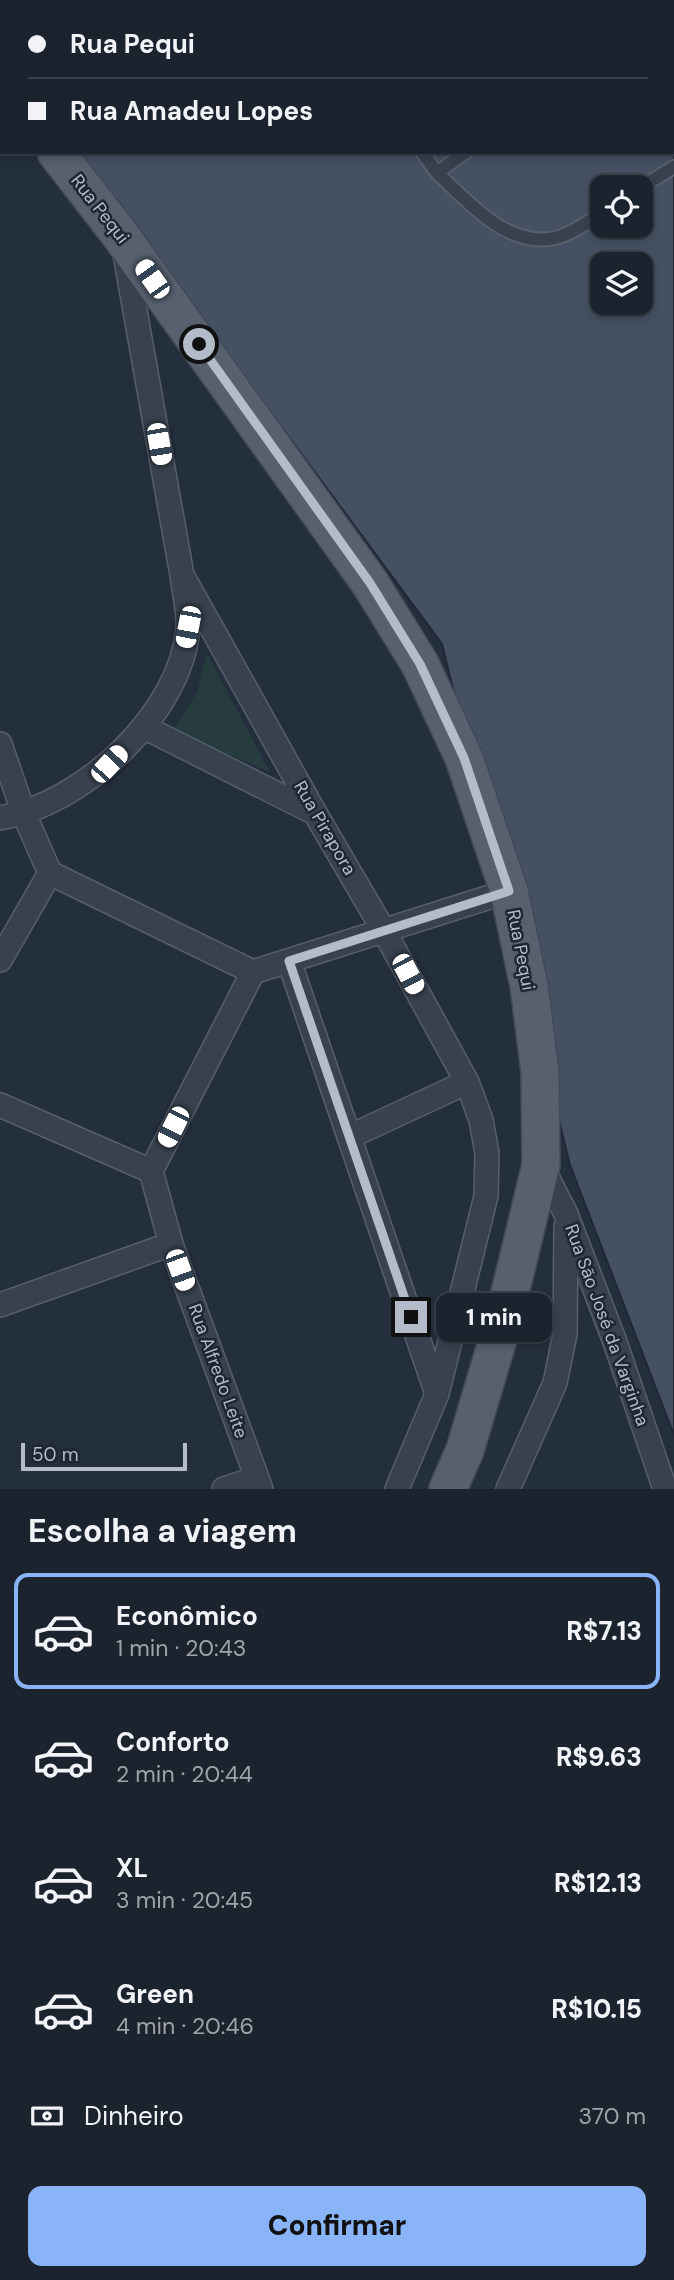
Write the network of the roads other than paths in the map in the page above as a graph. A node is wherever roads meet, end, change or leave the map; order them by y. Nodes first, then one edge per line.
1 (58, 154) edge
2 (423, 154) edge
3 (463, 154) edge
4 (674, 167) edge
5 (437, 173) junction
6 (653, 180) edge
7 (590, 221) edge
8 (121, 236) junction
9 (183, 575) junction
10 (144, 727) junction
11 (0, 744) edge
12 (315, 813) junction
13 (24, 814) junction
14 (0, 818) edge
15 (50, 873) junction
16 (509, 891) junction
17 (384, 931) junction
18 (0, 960) edge
19 (289, 961) junction
20 (253, 972) junction
21 (467, 1082) junction
22 (0, 1105) edge
23 (349, 1137) junction
24 (541, 1165) junction
25 (151, 1171) junction
26 (566, 1214) junction
27 (171, 1244) junction
28 (0, 1305) edge
29 (437, 1394) junction
30 (259, 1483) edge
31 (224, 1489) edge
32 (397, 1489) edge
33 (448, 1489) edge
34 (508, 1489) edge
35 (664, 1489) edge

1 - 8 main road, Rua Pequi
2 - 5 lane
3 - 5 lane
4 - 6 lane
5 - 7 lane
8 - 9 street
8 - 16 main road, Rua Pequi
9 - 10 street
9 - 12 street, Rua Pirapora
10 - 12 street
10 - 13 street
11 - 13 street
12 - 17 street, Rua Pirapora
13 - 14 street
13 - 15 street
15 - 18 street
15 - 20 street
16 - 17 street
16 - 24 main road, Rua Pequi
17 - 19 street
17 - 21 street, Rua Pirapora
19 - 20 street
19 - 23 street
20 - 25 street
21 - 23 street
21 - 29 street, Rua Pirapora
22 - 25 street
23 - 29 street
24 - 26 street, Rua São José da Varginha
24 - 33 main road, Rua Pequi
25 - 27 street, Rua Alfredo Leite
26 - 34 street
26 - 35 street, Rua São José da Varginha
27 - 28 street
27 - 30 street, Rua Alfredo Leite
29 - 32 street, Rua Pirapora
30 - 31 street

